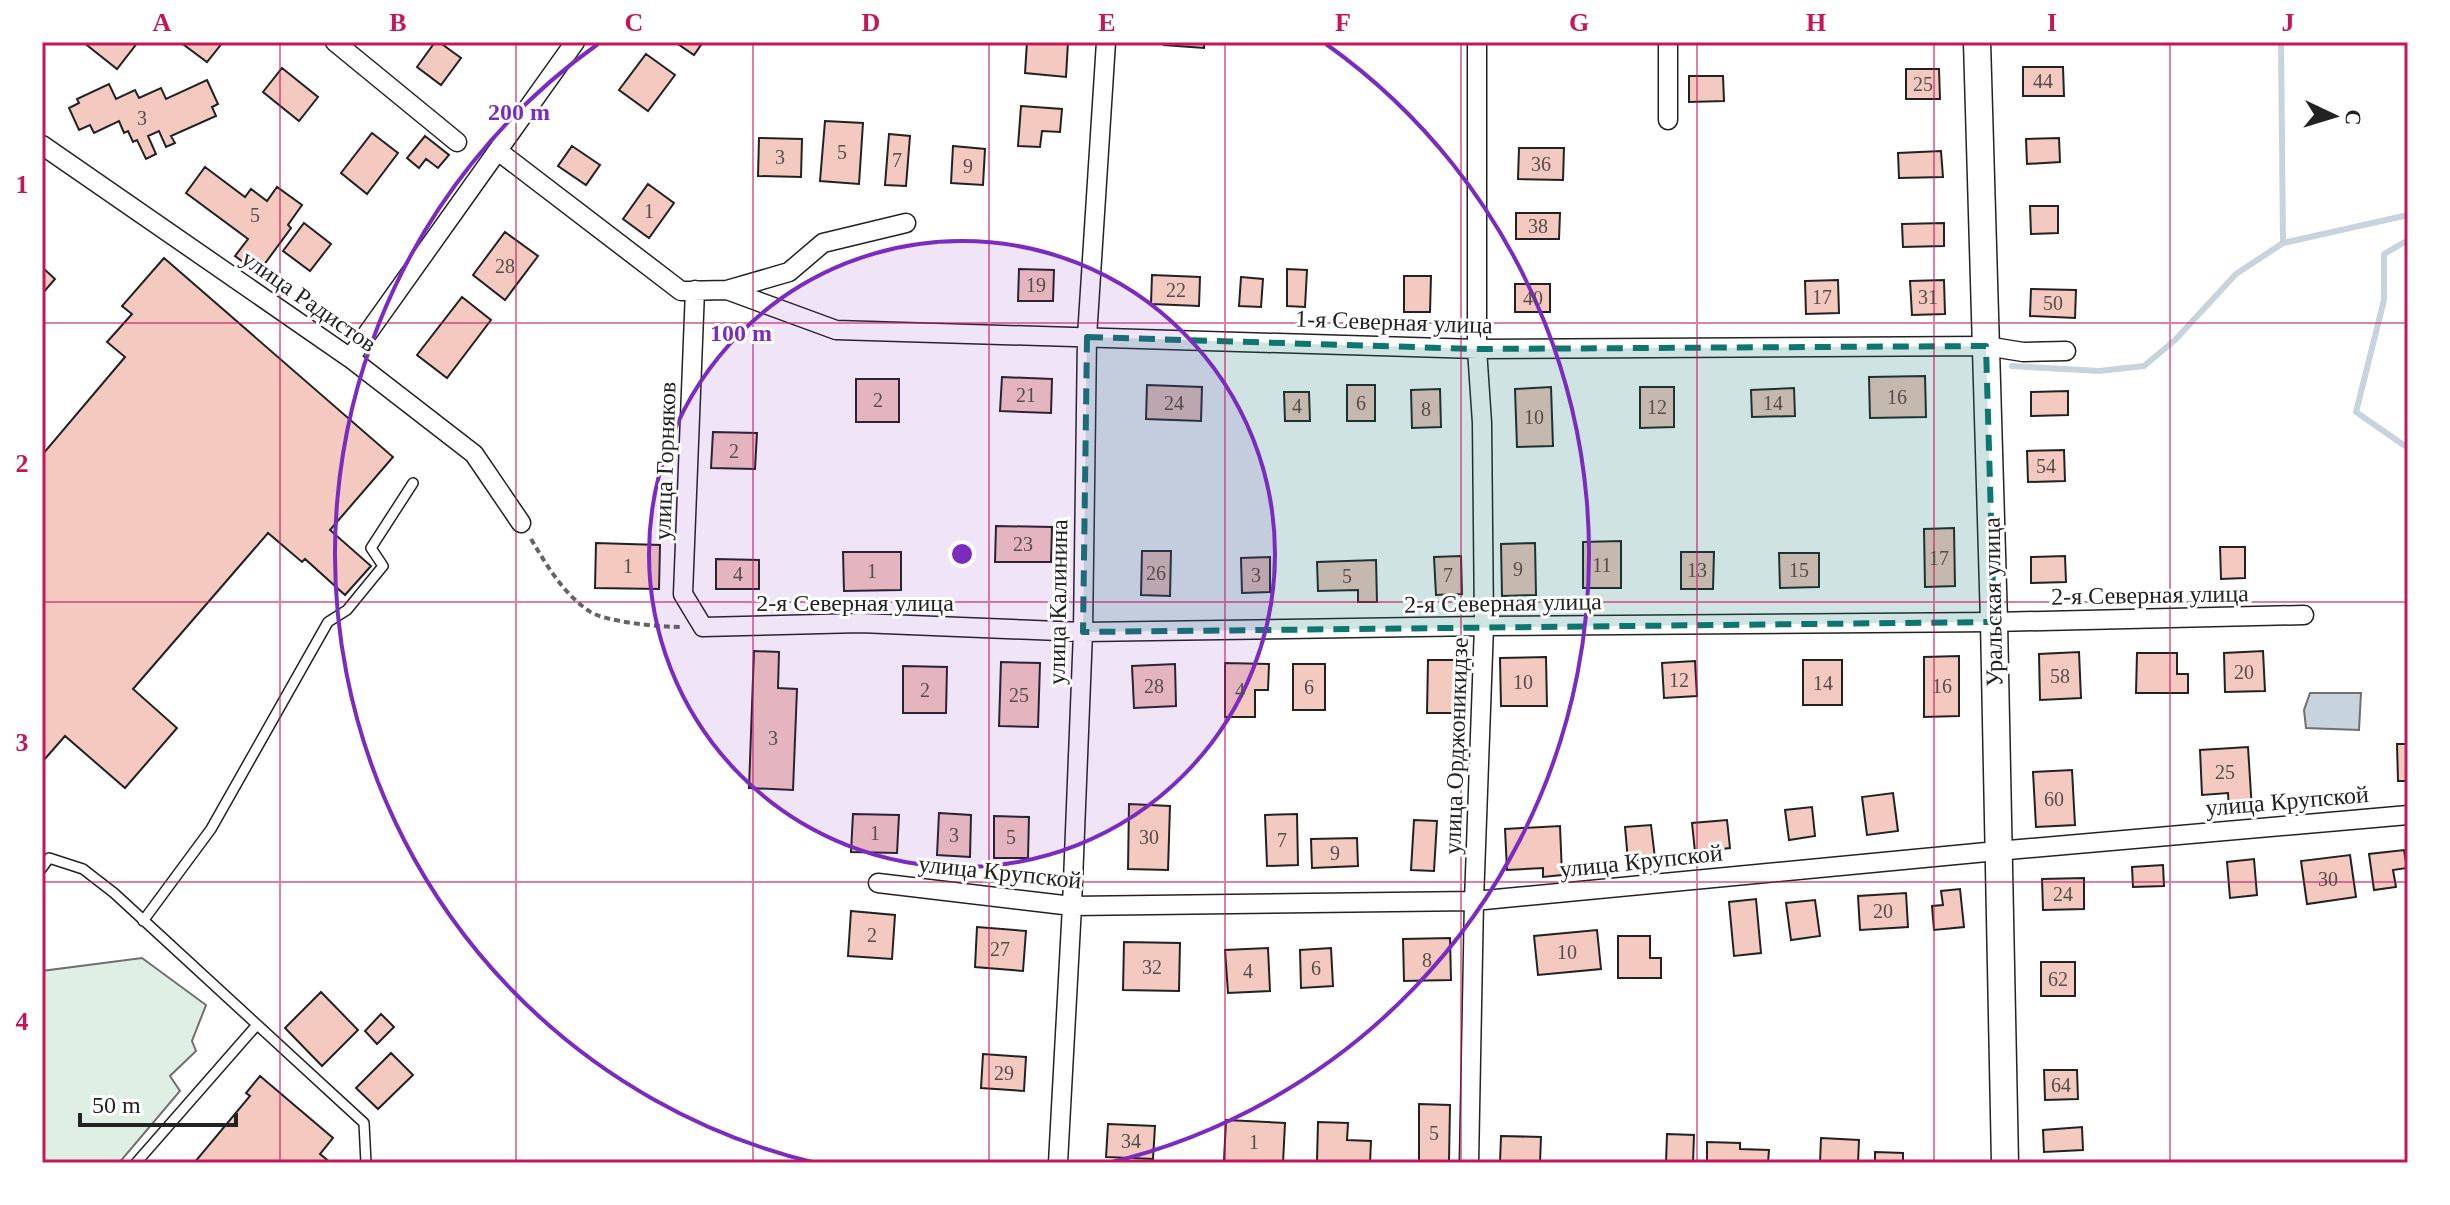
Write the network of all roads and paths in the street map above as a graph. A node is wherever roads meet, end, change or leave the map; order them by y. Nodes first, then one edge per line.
1 (335, 42) edge
2 (575, 42) edge
3 (1106, 42) edge
4 (1477, 42) edge
5 (1668, 42) edge
6 (1977, 42) edge
7 (1668, 120) dead end
8 (457, 142) dead end
9 (42, 145) edge
10 (498, 151) junction
11 (906, 223) dead end
12 (695, 290) junction
13 (727, 290) junction
14 (1087, 337) junction
15 (1986, 346) junction
16 (1477, 349) junction
17 (2066, 351) dead end
18 (350, 358) junction
19 (413, 483) dead end
20 (521, 523) joint
21 (2304, 615) dead end
22 (1994, 622) junction
23 (1484, 626) junction
24 (703, 627) junction
25 (1083, 632) junction
26 (2408, 815) edge
27 (1997, 851) junction
28 (42, 868) edge
29 (878, 883) dead end
30 (1474, 901) junction
31 (1072, 906) junction
32 (143, 921) junction
33 (256, 1026) junction
34 (136, 1163) edge
35 (366, 1163) edge
36 (1058, 1163) edge
37 (1469, 1163) edge
38 (2005, 1163) edge

1 - 8 street
2 - 10 street
3 - 14 street, улица Калинина
4 - 16 street, улица Орджоникидзе
5 - 7 street
6 - 15 main road, Уральская улица
9 - 18 street, улица Радистов
10 - 12 street, 1-я Северная улица
10 - 18 street
11 - 13 street, 1-я Северная улица
12 - 13 street, 1-я Северная улица
12 - 24 street, улица Горняков
13 - 14 street, 1-я Северная улица
14 - 16 street, 1-я Северная улица
14 - 25 street, улица Калинина
15 - 16 street, 1-я Северная улица
15 - 17 street, 1-я Северная улица
15 - 22 main road, Уральская улица
16 - 23 street, улица Орджоникидзе
18 - 20 street, улица Радистов
19 - 32 lane
20 - 24 path
21 - 22 street, 2-я Северная улица
22 - 23 street, 2-я Северная улица
22 - 27 main road, Уральская улица
23 - 25 street, 2-я Северная улица
23 - 30 street, улица Орджоникидзе
24 - 25 street, 2-я Северная улица
25 - 31 street, улица Калинина
26 - 27 street, улица Крупской
27 - 30 street, улица Крупской
27 - 38 main road, Уральская улица
28 - 32 lane
29 - 31 street, улица Крупской
30 - 31 street, улица Крупской
30 - 37 street, улица Орджоникидзе
31 - 36 street, улица Калинина
32 - 33 lane
33 - 34 lane
33 - 35 lane

